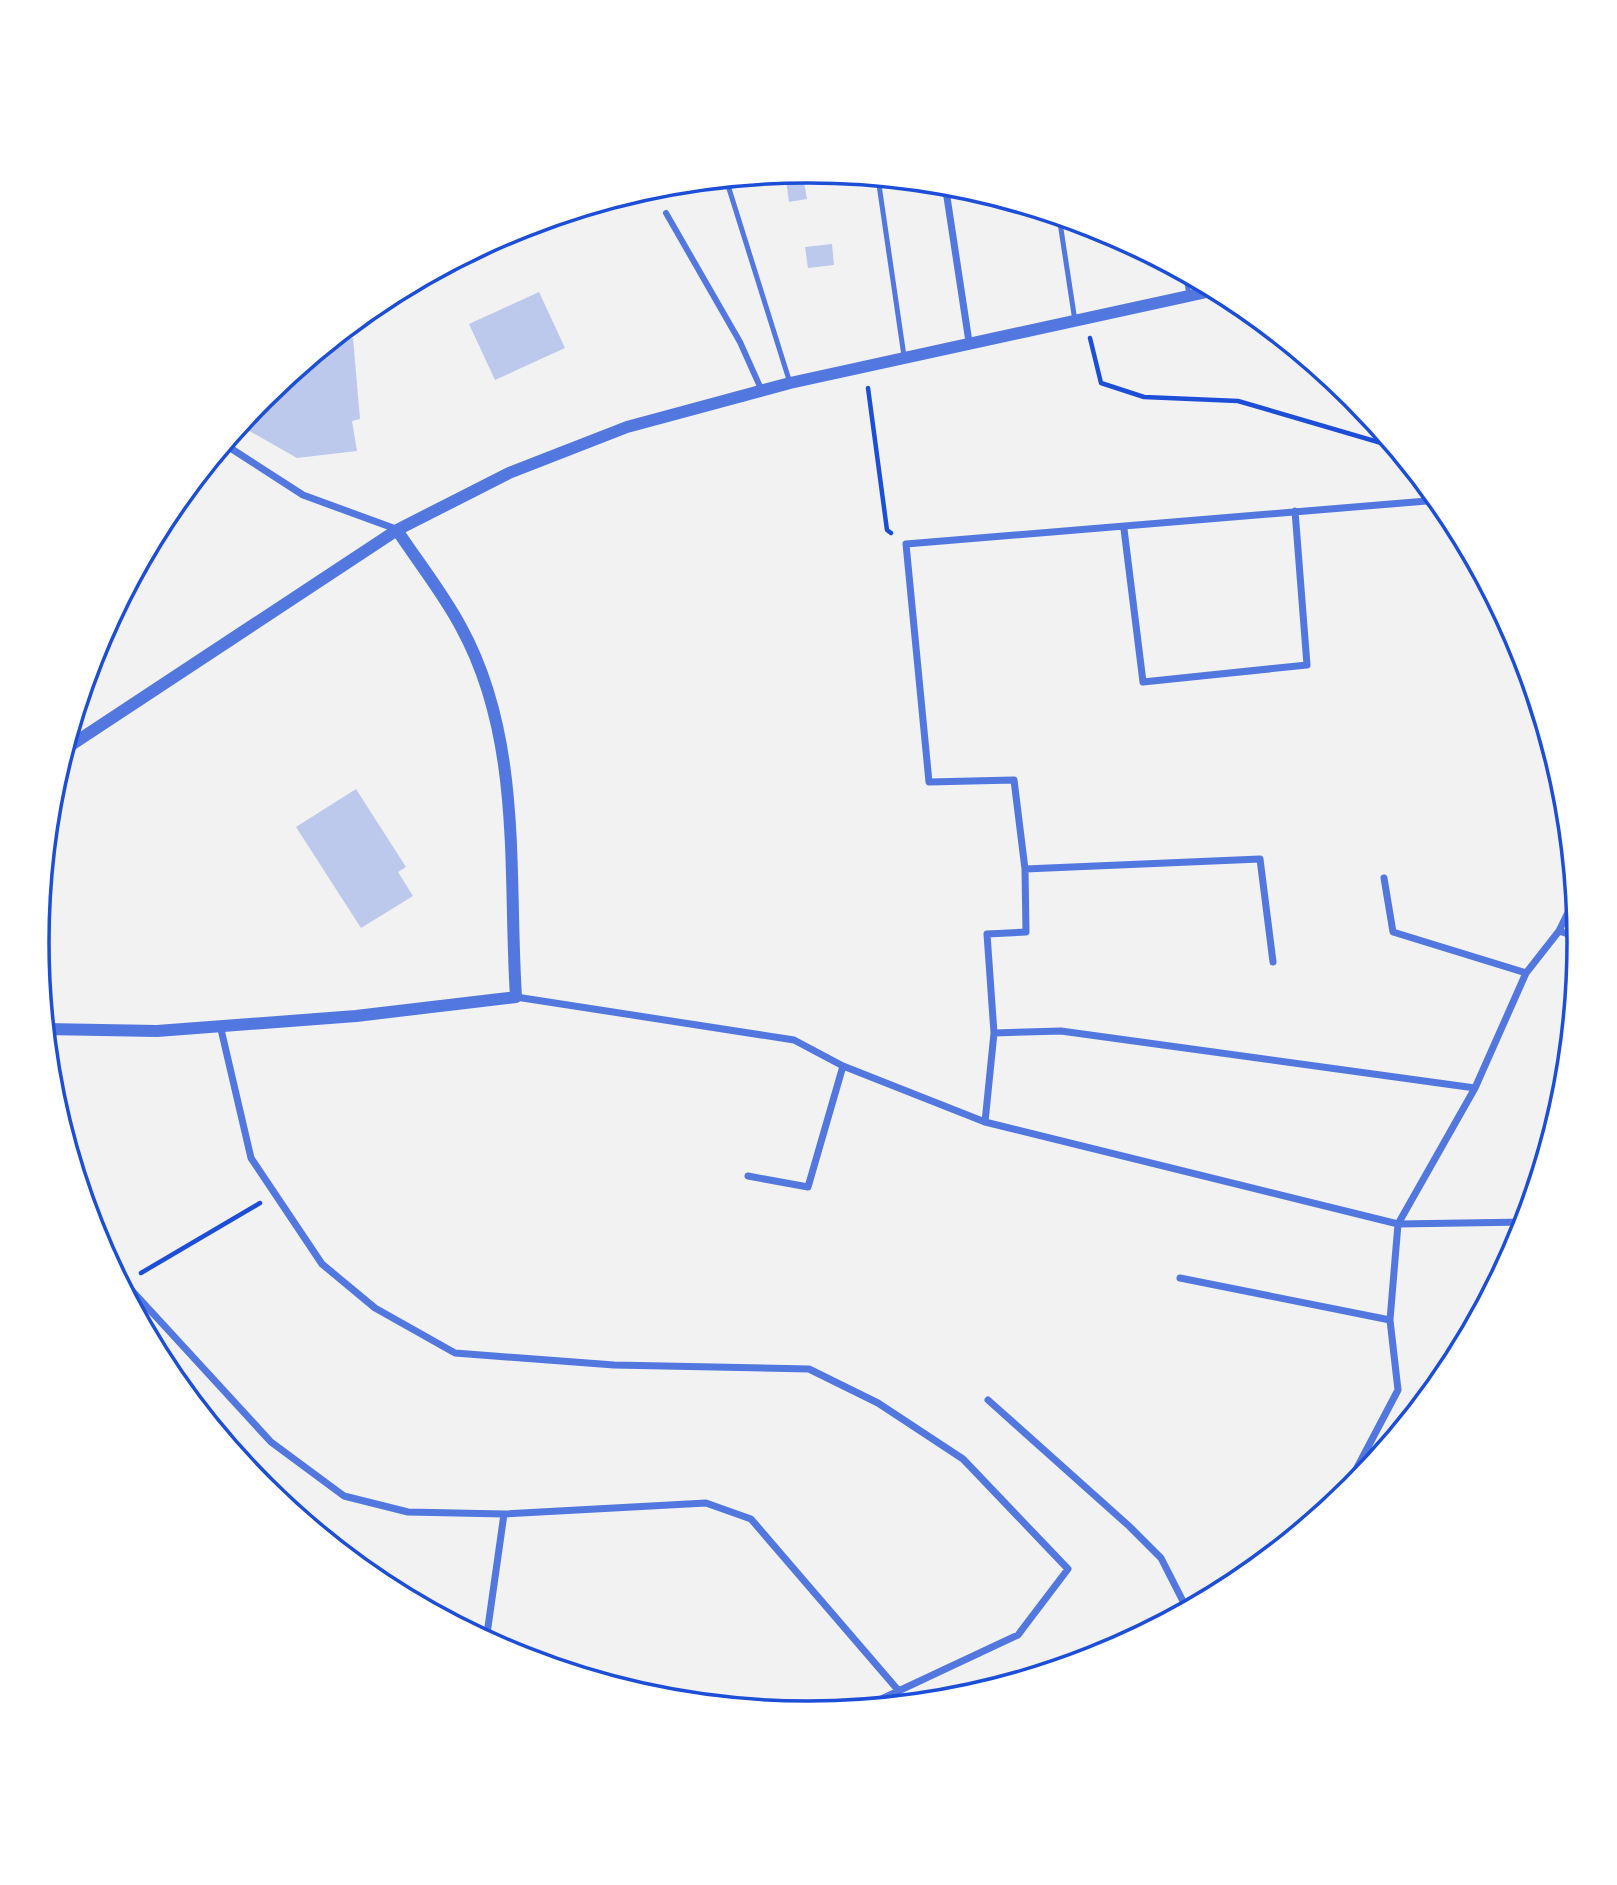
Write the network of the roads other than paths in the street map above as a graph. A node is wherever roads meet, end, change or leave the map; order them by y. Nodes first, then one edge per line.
1 (729, 187) edge
2 (879, 187) edge
3 (947, 196) edge
4 (666, 214) dead end
5 (1061, 226) edge
6 (1187, 284) edge
7 (1201, 293) edge
8 (1189, 296) junction
9 (1080, 320) junction
10 (969, 342) junction
11 (904, 356) junction
12 (790, 383) junction
13 (762, 391) junction
14 (231, 449) edge
15 (1426, 501) edge
16 (1295, 511) junction
17 (1124, 529) junction
18 (397, 530) junction
19 (77, 740) edge
20 (1025, 869) junction
21 (1384, 878) dead end
22 (1567, 915) edge
23 (1559, 931) junction
24 (1568, 934) edge
25 (1273, 962) dead end
26 (1526, 973) junction
27 (516, 997) junction
28 (220, 1024) junction
29 (54, 1029) edge
30 (994, 1033) junction
31 (843, 1066) junction
32 (1475, 1088) junction
33 (985, 1122) junction
34 (748, 1177) dead end
35 (1514, 1222) edge
36 (1398, 1224) junction
37 (1180, 1278) dead end
38 (137, 1296) edge
39 (1391, 1320) junction
40 (988, 1400) dead end
41 (1357, 1468) edge
42 (504, 1514) junction
43 (1184, 1602) edge
44 (487, 1630) edge
45 (898, 1690) junction
46 (882, 1698) edge

1 - 12 lane
2 - 11 lane
3 - 10 street
4 - 13 street
5 - 9 lane
6 - 8 lane
7 - 8 street
8 - 9 street
9 - 10 street
10 - 11 street
11 - 12 street
12 - 13 street
13 - 18 street
14 - 18 street
15 - 16 street
16 - 17 street
16 - 17 street
17 - 20 street
18 - 19 street
18 - 27 street
20 - 25 street
20 - 30 street
21 - 26 street
22 - 23 street
23 - 24 street
23 - 26 street
26 - 32 street
27 - 28 street
27 - 31 street
28 - 29 street
28 - 45 street
30 - 32 street
30 - 33 street
31 - 33 street
31 - 34 street
32 - 36 street
33 - 36 street
35 - 36 street
36 - 39 street
37 - 39 street
38 - 42 street
39 - 41 street
40 - 43 street
42 - 44 street
42 - 45 street
45 - 46 street

